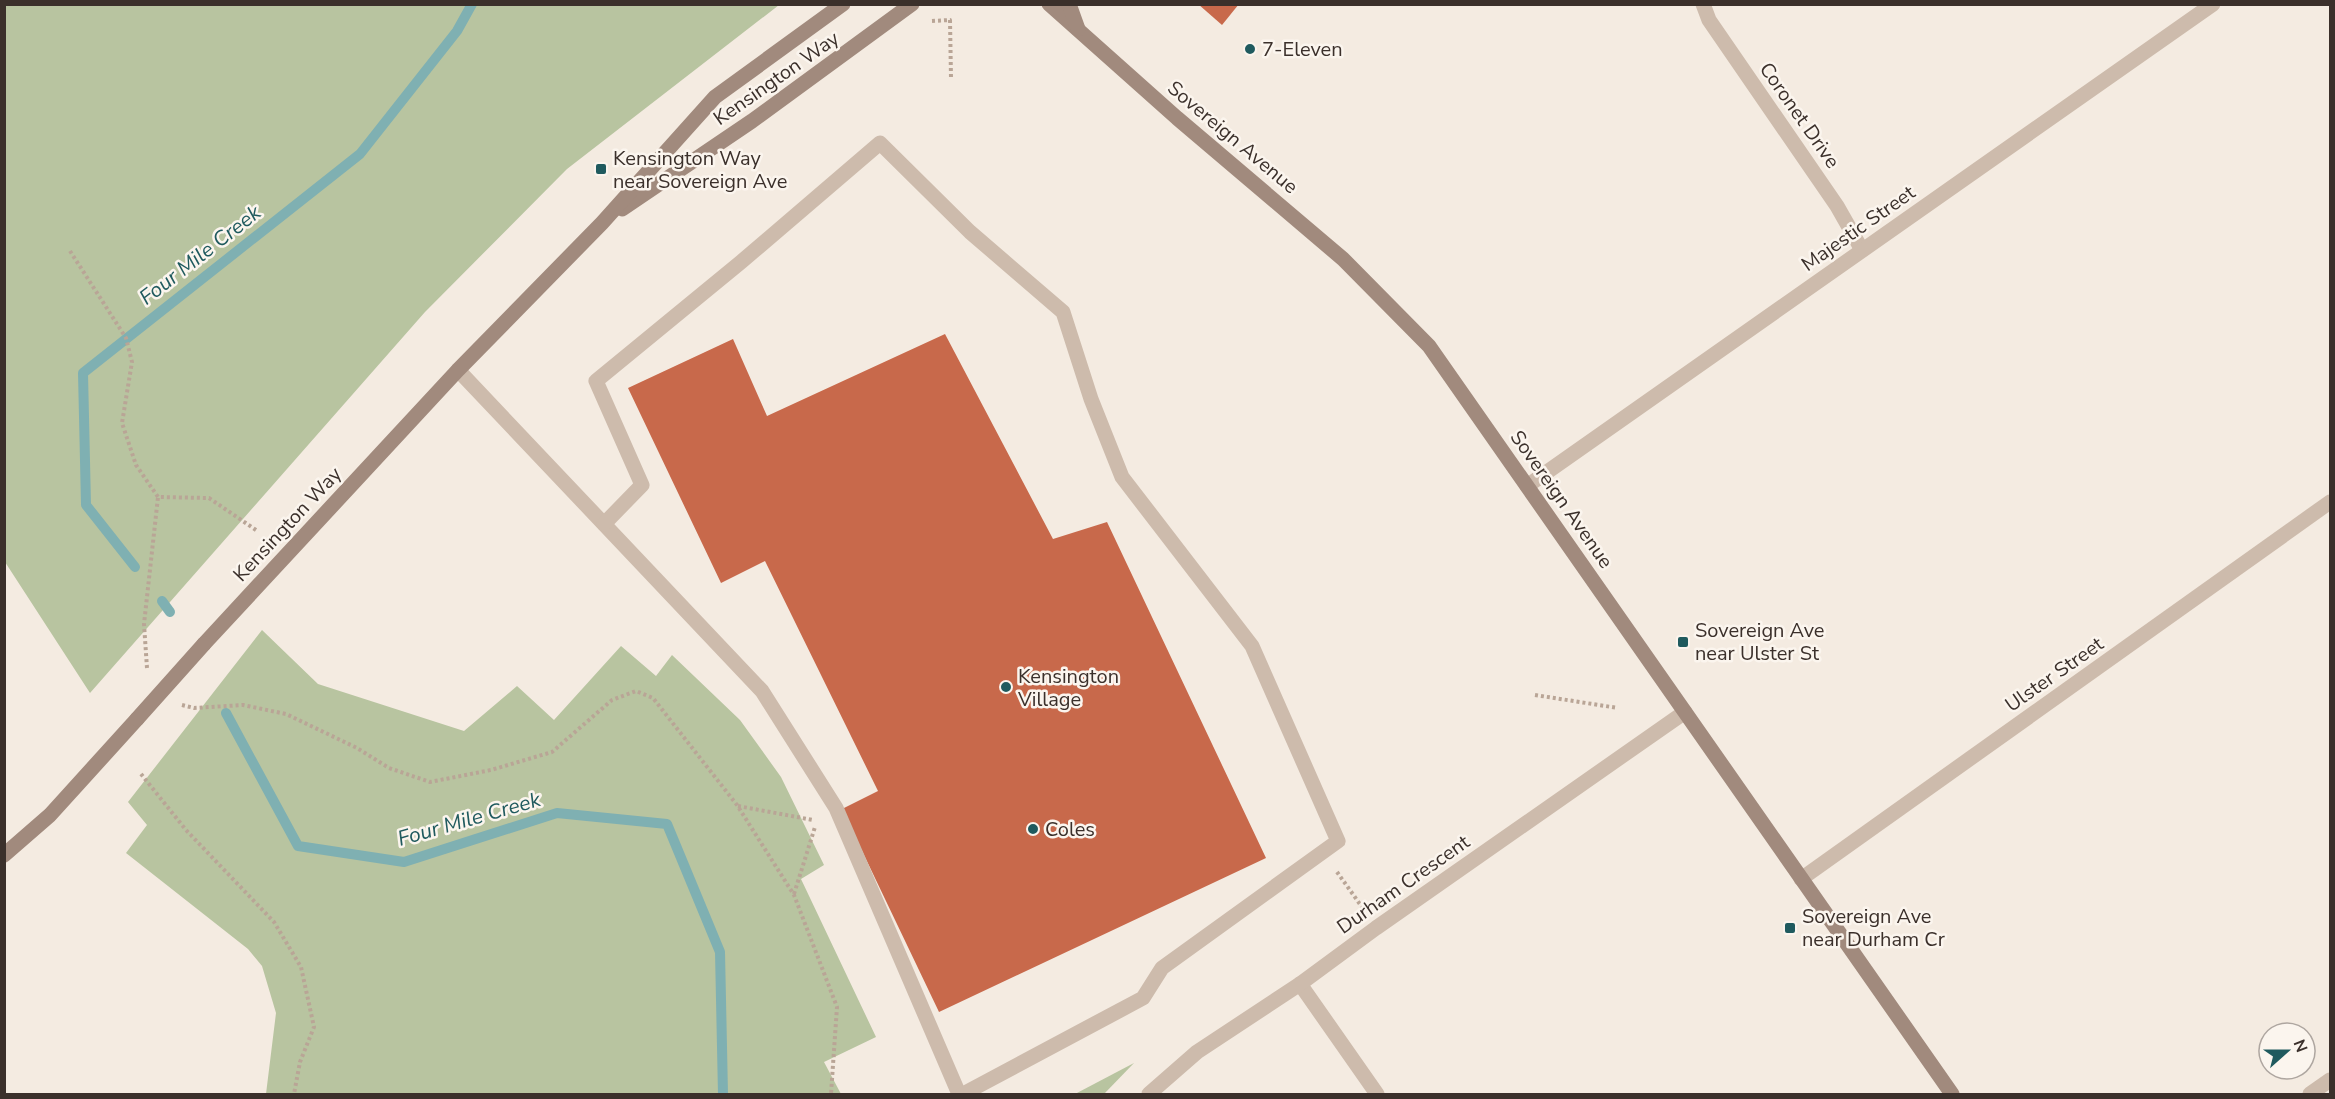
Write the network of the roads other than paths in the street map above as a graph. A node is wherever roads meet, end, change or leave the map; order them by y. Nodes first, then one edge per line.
1 (843, 4) edge
2 (1049, 4) edge
3 (1069, 4) edge
4 (1703, 4) edge
5 (2213, 4) edge
6 (918, 9) edge
7 (1079, 32) junction
8 (602, 222) junction
9 (1862, 250) junction
10 (458, 370) junction
11 (1527, 486) junction
12 (2331, 502) edge
13 (604, 524) junction
14 (1685, 712) junction
15 (4, 855) edge
16 (1802, 879) junction
17 (1300, 984) junction
18 (2331, 1080) edge
19 (961, 1095) edge
20 (1149, 1095) edge
21 (1377, 1095) edge
22 (1952, 1095) edge
23 (2310, 1095) edge

1 - 8 street, Kensington Way
2 - 7 street, Sovereign Avenue
3 - 7 street
4 - 9 street, Coronet Drive
5 - 9 street, Majestic Street
6 - 8 street, Kensington Way
7 - 11 street, Sovereign Avenue
8 - 10 street, Kensington Way
9 - 11 street, Majestic Street
10 - 13 street
10 - 15 street, Kensington Way, bridge
11 - 14 street, Sovereign Avenue
12 - 16 street, Ulster Street
13 - 19 street
13 - 19 street
14 - 16 street, Sovereign Avenue
14 - 17 street, Durham Crescent
16 - 22 street, Sovereign Avenue
17 - 20 street, Durham Crescent
17 - 21 street
18 - 23 street

